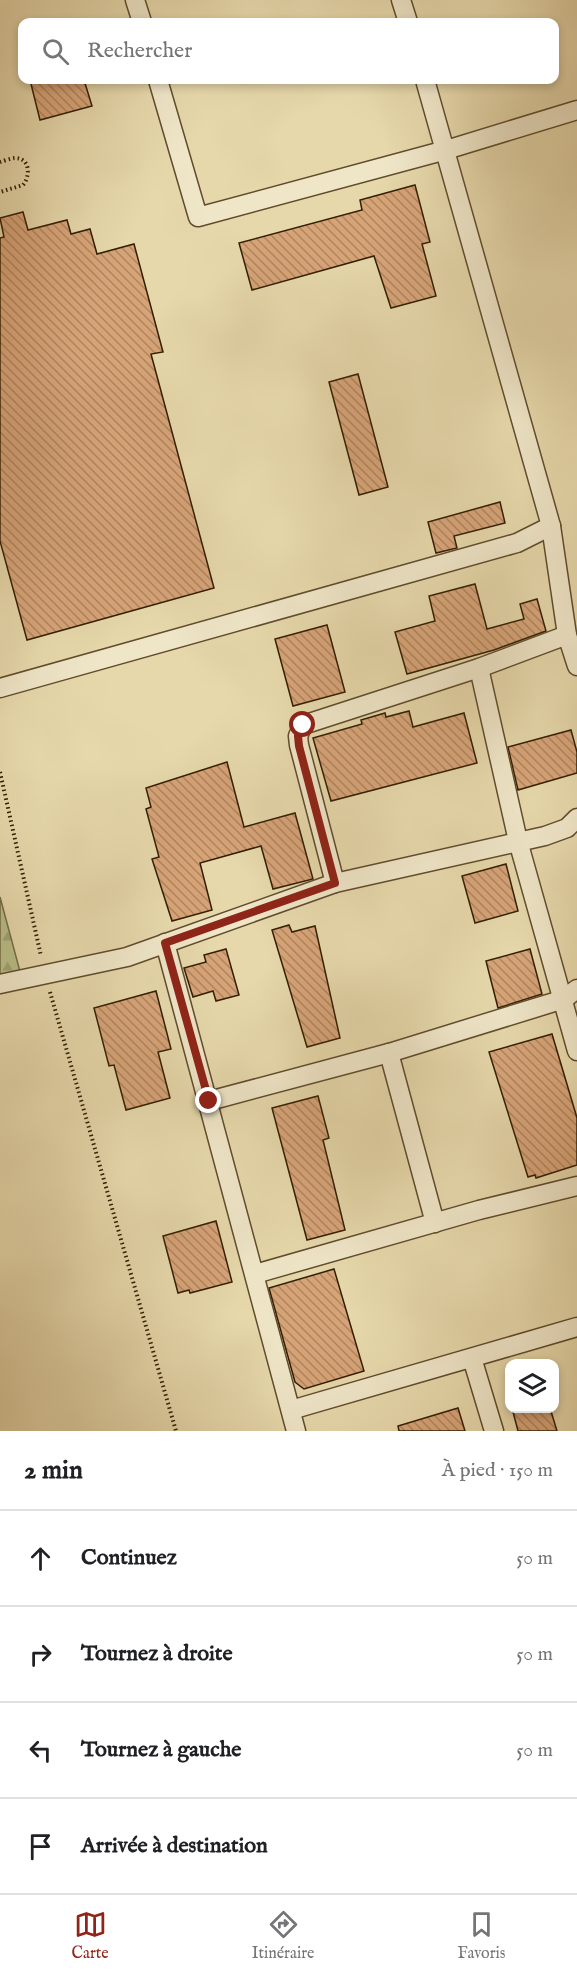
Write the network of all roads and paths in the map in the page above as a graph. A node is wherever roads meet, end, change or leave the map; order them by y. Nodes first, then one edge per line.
1 (135, 0) edge
2 (401, 0) edge
3 (141, 18) edge
4 (407, 18) edge
5 (159, 84) edge
6 (426, 84) edge
7 (577, 110) edge
8 (446, 150) junction
9 (0, 162) edge
10 (0, 192) edge
11 (551, 526) junction
12 (567, 635) junction
13 (577, 666) edge
14 (479, 668) junction
15 (0, 688) edge
16 (0, 772) edge
17 (577, 818) edge
18 (518, 841) junction
19 (335, 883) junction
20 (165, 943) junction
21 (45, 974) junction
22 (0, 984) edge
23 (571, 994) edge
24 (577, 1051) edge
25 (389, 1053) junction
26 (209, 1101) junction
27 (577, 1186) edge
28 (435, 1223) junction
29 (255, 1274) junction
30 (577, 1327) edge
31 (472, 1358) junction
32 (291, 1410) junction
33 (176, 1431) edge
34 (296, 1431) edge
35 (494, 1431) edge

1 - 3 street
2 - 4 street
5 - 8 street
6 - 8 street
7 - 8 street
8 - 11 street
9 - 10 path
11 - 12 street
11 - 15 street
12 - 13 street
12 - 14 street
14 - 18 street
14 - 19 street
16 - 21 path
17 - 18 street
18 - 19 street
18 - 23 street
19 - 20 street
20 - 21 street
20 - 26 street
21 - 22 street
21 - 33 path
23 - 24 street
23 - 25 street
25 - 26 street
25 - 28 street
26 - 29 street
27 - 28 street
28 - 29 street
29 - 32 street
30 - 31 street
31 - 32 street
31 - 35 street
32 - 34 street

